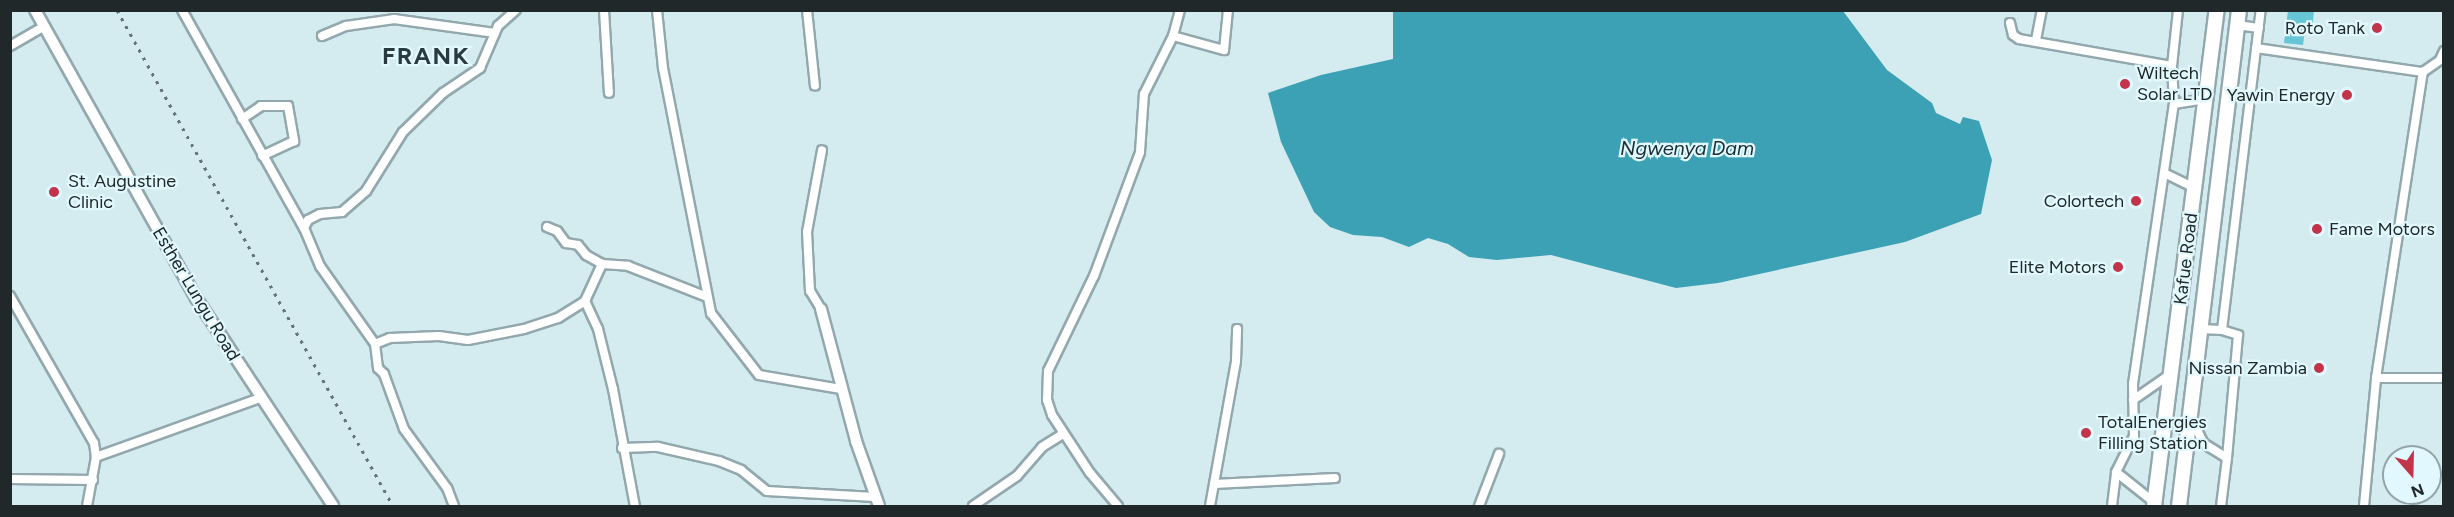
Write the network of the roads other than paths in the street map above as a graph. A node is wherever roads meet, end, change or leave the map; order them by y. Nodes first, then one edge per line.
1 (35, 10) edge
2 (182, 10) edge
3 (516, 10) edge
4 (604, 10) edge
5 (657, 10) edge
6 (807, 10) edge
7 (1180, 10) edge
8 (1228, 10) edge
9 (2042, 10) edge
10 (2178, 10) edge
11 (2217, 10) edge
12 (2240, 10) edge
13 (2261, 10) edge
14 (2010, 23) dead end
15 (2237, 25) junction
16 (44, 26) junction
17 (2259, 28) junction
18 (495, 33) junction
19 (322, 36) dead end
20 (1173, 36) junction
21 (2036, 40) junction
22 (10, 46) edge
23 (2256, 48) junction
24 (2444, 51) edge
25 (2172, 66) junction
26 (2423, 72) junction
27 (815, 87) dead end
28 (609, 93) dead end
29 (2206, 99) junction
30 (2174, 104) junction
31 (242, 119) junction
32 (822, 150) dead end
33 (262, 156) junction
34 (2164, 173) junction
35 (2195, 188) junction
36 (548, 227) dead end
37 (304, 228) junction
38 (602, 264) junction
39 (10, 296) edge
40 (705, 296) junction
41 (585, 301) junction
42 (14, 309) edge
43 (821, 309) joint
44 (2201, 329) junction
45 (1237, 330) dead end
46 (2222, 330) junction
47 (375, 344) junction
48 (2172, 372) junction
49 (2376, 378) junction
50 (2444, 378) edge
51 (841, 388) junction
52 (260, 398) junction
53 (2133, 400) junction
54 (2190, 413) junction
55 (1064, 434) junction
56 (622, 448) junction
57 (1499, 454) dead end
58 (96, 457) junction
59 (2227, 458) junction
60 (2116, 472) junction
61 (1335, 478) dead end
62 (10, 479) edge
63 (93, 480) junction
64 (1214, 484) junction
65 (877, 502) edge
66 (2155, 505) edge
67 (87, 507) edge
68 (333, 507) edge
69 (454, 507) edge
70 (634, 507) edge
71 (973, 507) edge
72 (1118, 507) edge
73 (1210, 507) edge
74 (1479, 507) edge
75 (2112, 507) edge
76 (2179, 507) edge
77 (2221, 507) edge
78 (2364, 507) edge

1 - 16 street, Esther Lungu Road
2 - 31 street
3 - 18 street
4 - 28 street
5 - 40 street
6 - 27 street
7 - 20 street
8 - 20 street
9 - 21 street
10 - 25 street
11 - 29 main road, Kafue Road
12 - 15 main road, Kafue Road
13 - 17 street
14 - 21 street
15 - 17 street
15 - 44 main road, Kafue Road
16 - 22 street
16 - 52 street, Esther Lungu Road
17 - 23 street
18 - 19 street
18 - 37 street
20 - 55 street
21 - 25 street
23 - 26 street
23 - 46 street
24 - 26 street
25 - 30 street
26 - 49 street
29 - 30 street
29 - 35 main road, Kafue Road
30 - 34 street
31 - 33 street
31 - 33 street
32 - 43 street
33 - 37 street
34 - 35 street
34 - 53 street
35 - 48 main road, Kafue Road
36 - 38 street
37 - 47 street
38 - 40 street
38 - 41 street
39 - 42 street
40 - 51 street
41 - 47 street
41 - 56 street
42 - 58 street
43 - 51 street
44 - 46 street
44 - 54 main road, Kafue Road
45 - 64 street
46 - 59 street
47 - 69 street
48 - 53 street
48 - 66 main road, Kafue Road
49 - 50 street
49 - 78 street
51 - 65 street
52 - 58 street
52 - 68 street, Esther Lungu Road
53 - 60 street
54 - 59 street
54 - 76 main road, Kafue Road
55 - 71 street
55 - 72 street
56 - 65 street
56 - 70 street
57 - 74 street
58 - 63 street
59 - 77 street
60 - 66 street
60 - 75 street
61 - 64 street
62 - 63 street
63 - 67 street
64 - 73 street

